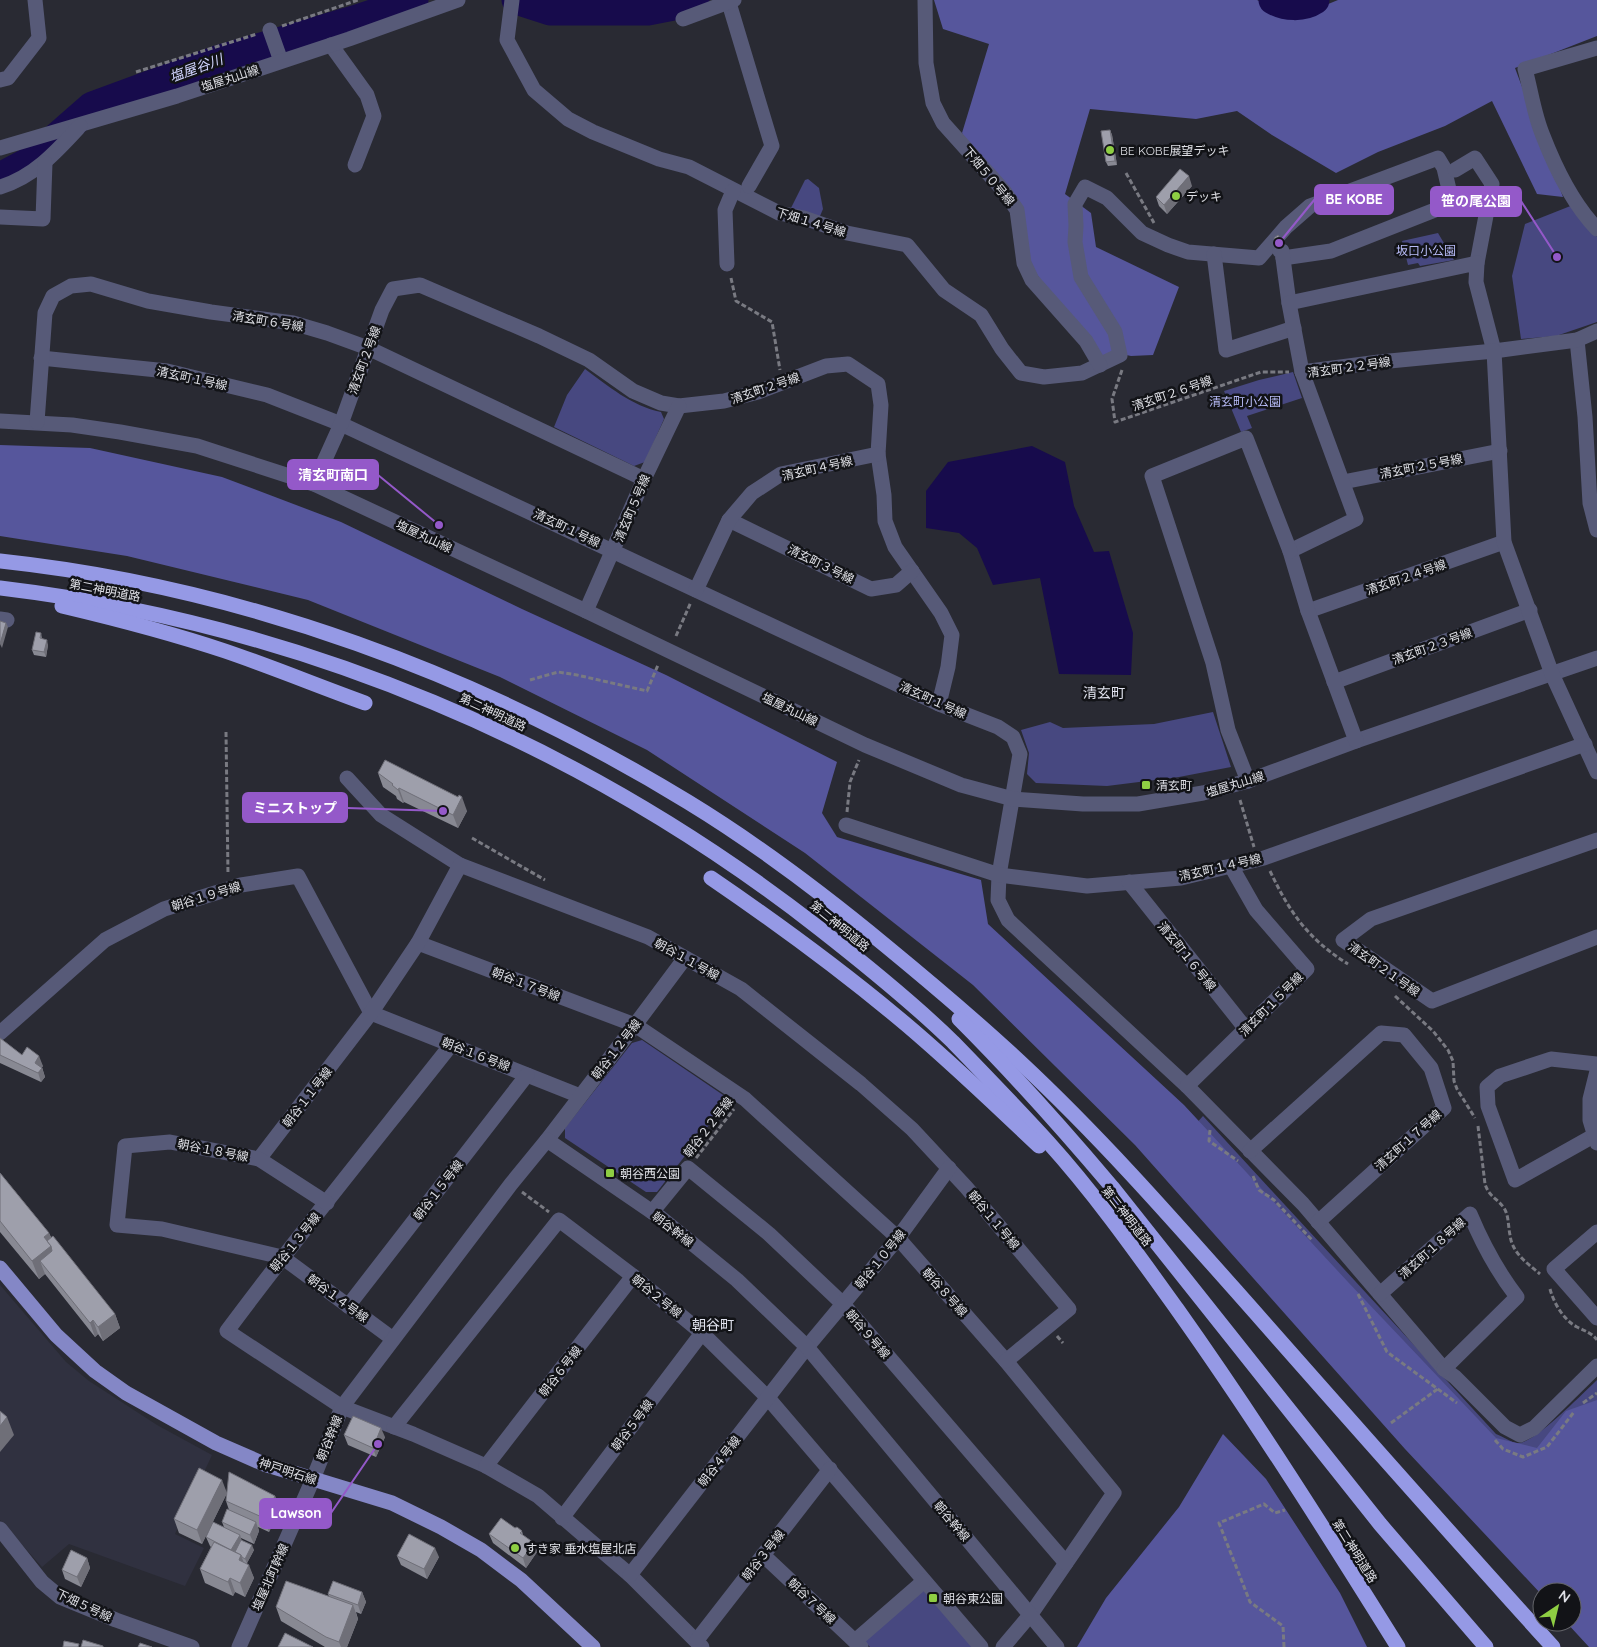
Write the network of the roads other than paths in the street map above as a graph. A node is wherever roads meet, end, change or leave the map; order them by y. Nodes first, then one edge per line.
1 (36, 0) edge
2 (458, 0) edge
3 (925, 0) edge
4 (732, 2) edge
5 (511, 3) edge
6 (683, 19) dead end
7 (270, 30) road end
8 (331, 45) junction
9 (1597, 48) edge
10 (280, 62) junction
11 (0, 80) edge
12 (81, 125) junction
13 (0, 148) edge
14 (45, 162) junction
15 (355, 165) dead end
16 (1455, 170) dead end
17 (749, 186) dead end
18 (0, 187) edge
19 (733, 191) junction
20 (0, 217) edge
21 (1597, 229) edge
22 (1266, 250) junction
23 (1214, 254) junction
24 (1283, 258) junction
25 (1477, 263) junction
26 (727, 264) road end
27 (1289, 303) junction
28 (1294, 328) junction
29 (1597, 331) edge
30 (1577, 340) junction
31 (368, 348) junction
32 (1494, 351) junction
33 (42, 358) junction
34 (1100, 365) junction
35 (1302, 372) junction
36 (679, 406) junction
37 (1591, 415) edge
38 (0, 421) edge
39 (37, 422) junction
40 (341, 424) junction
41 (1500, 451) junction
42 (878, 454) junction
43 (644, 479) junction
44 (1343, 482) junction
45 (314, 484) junction
46 (1594, 502) edge
47 (729, 520) junction
48 (1597, 530) edge
49 (1504, 542) junction
50 (614, 550) junction
51 (1290, 551) junction
52 (0, 561) edge
53 (912, 571) junction
54 (0, 588) edge
55 (696, 590) junction
56 (0, 593) edge
57 (1530, 610) junction
58 (586, 611) junction
59 (1308, 611) junction
60 (1597, 658) edge
61 (1552, 674) junction
62 (1334, 682) junction
63 (365, 703) dead end
64 (939, 704) junction
65 (1356, 742) junction
66 (1585, 744) junction
67 (1597, 772) edge
68 (347, 778) dead end
69 (1248, 781) junction
70 (1013, 799) junction
71 (846, 825) road end
72 (1597, 840) edge
73 (460, 865) junction
74 (1231, 866) junction
75 (999, 875) junction
76 (711, 878) dead end
77 (1129, 882) junction
78 (855, 920) junction
79 (1597, 937) edge
80 (418, 943) junction
81 (684, 958) junction
82 (371, 1013) junction
83 (635, 1025) junction
84 (1246, 1029) junction
85 (0, 1033) edge
86 (451, 1045) junction
87 (1597, 1064) edge
88 (1597, 1071) edge
89 (527, 1075) junction
90 (1187, 1086) junction
91 (580, 1096) junction
92 (547, 1140) junction
93 (1596, 1140) edge
94 (1250, 1151) junction
95 (259, 1159) junction
96 (949, 1168) junction
97 (327, 1203) junction
98 (1098, 1203) junction
99 (652, 1212) junction
100 (1318, 1222) junction
101 (1597, 1232) edge
102 (898, 1238) junction
103 (282, 1257) junction
104 (0, 1268) edge
105 (633, 1276) junction
106 (1380, 1294) junction
107 (843, 1304) junction
108 (348, 1306) junction
109 (1597, 1318) edge
110 (702, 1332) junction
111 (393, 1339) junction
112 (807, 1347) junction
113 (1006, 1360) junction
114 (1597, 1366) edge
115 (1450, 1373) junction
116 (768, 1398) junction
117 (342, 1407) junction
118 (394, 1427) junction
119 (486, 1466) junction
120 (830, 1469) junction
121 (313, 1479) junction
122 (562, 1518) junction
123 (0, 1529) edge
124 (763, 1555) junction
125 (1066, 1563) junction
126 (630, 1575) junction
127 (924, 1580) junction
128 (1030, 1614) junction
129 (699, 1644) edge
130 (858, 1644) edge
131 (192, 1647) edge
132 (239, 1647) edge
133 (593, 1647) edge
134 (981, 1647) edge
135 (1003, 1647) edge
136 (1057, 1647) edge
137 (1398, 1647) edge
138 (1486, 1647) edge
139 (1553, 1647) edge

1 - 11 street
2 - 8 street, 塩屋丸山線
3 - 34 street, 下畑５０号線
4 - 6 street
4 - 17 street
5 - 19 street, 下畑１４号線
7 - 10 street
8 - 10 street, 塩屋丸山線
8 - 15 street
9 - 21 street
10 - 12 street, 塩屋丸山線
12 - 13 street, 塩屋丸山線
12 - 14 street
14 - 18 street
14 - 20 street
16 - 25 street
19 - 26 street
19 - 34 street, 下畑１４号線
22 - 23 street
22 - 24 street
22 - 24 street
23 - 28 street
23 - 34 street, 下畑１４号線
24 - 27 street
25 - 27 street
25 - 32 street
27 - 28 street
28 - 35 street
29 - 30 street, 清玄町２２号線
30 - 32 street, 清玄町２２号線
30 - 37 street
31 - 33 street, 清玄町６号線
31 - 36 street, 清玄町２号線
31 - 40 street, 清玄町２号線
31 - 43 street, 清玄町６号線
32 - 35 street, 清玄町２２号線
32 - 41 street
33 - 39 street, 清玄町６号線
33 - 40 street, 清玄町１号線
35 - 44 street, 清玄町２２号線
36 - 42 street, 清玄町２号線
36 - 43 street, 清玄町５号線
37 - 46 street
38 - 39 street, 塩屋丸山線
39 - 45 street, 塩屋丸山線
40 - 45 street, 清玄町２号線
40 - 50 street, 清玄町１号線
41 - 44 street, 清玄町２５号線
41 - 49 street
42 - 47 street, 清玄町４号線
42 - 53 street, 清玄町２号線
43 - 50 street, 清玄町５号線
44 - 51 street, 清玄町２２号線
45 - 58 street, 塩屋丸山線
46 - 48 street
47 - 53 street, 清玄町３号線
47 - 55 street, 清玄町４号線
49 - 57 street
49 - 59 street, 清玄町２４号線
50 - 55 street, 清玄町１号線
50 - 58 street, 清玄町５号線
51 - 59 street
51 - 69 street
52 - 78 highway, 第二神明道路
53 - 64 street, 清玄町２号線
54 - 98 highway, 第二神明道路
55 - 64 street, 清玄町１号線
56 - 63 highway
57 - 61 street
57 - 62 street, 清玄町２３号線
58 - 70 street, 塩屋丸山線
59 - 62 street
60 - 61 street, 塩屋丸山線
61 - 65 street, 塩屋丸山線
61 - 66 street
62 - 65 street
64 - 70 street, 清玄町１号線
65 - 69 street, 塩屋丸山線
66 - 67 street
66 - 74 street, 清玄町１４号線
68 - 73 street
69 - 70 street, 塩屋丸山線
70 - 75 street, 清玄町１号線
71 - 75 street, 清玄町１４号線
72 - 79 street, 清玄町２１号線
73 - 80 street, 朝谷１１号線
73 - 81 street, 朝谷１１号線
74 - 77 street, 清玄町１４号線
74 - 84 street, 清玄町１５号線
75 - 77 street, 清玄町１４号線
75 - 90 street, 清玄町１号線
76 - 98 highway
77 - 84 street, 清玄町１６号線
78 - 138 highway, 第二神明道路
78 - 139 highway, 第二神明道路
80 - 82 street, 朝谷１１号線
80 - 83 street, 朝谷１７号線
81 - 83 street, 朝谷１２号線
81 - 96 street, 朝谷１１号線
82 - 85 street, 朝谷１９号線
82 - 86 street, 朝谷１６号線
82 - 95 street, 朝谷１１号線
83 - 91 street, 朝谷１２号線
83 - 102 street, 朝谷８号線
84 - 90 street, 清玄町１５号線
86 - 89 street, 朝谷１６号線
86 - 97 street, 朝谷１３号線
87 - 93 street
88 - 93 street
89 - 91 street, 朝谷１６号線
89 - 108 street, 朝谷１５号線
90 - 94 street, 清玄町１号線
91 - 92 street, 朝谷１２号線
92 - 99 street, 朝谷幹線
92 - 111 street, 朝谷幹線
94 - 100 street, 清玄町１号線
94 - 100 street, 清玄町１７号線
95 - 97 street, 朝谷１８号線
95 - 103 street, 朝谷１８号線
96 - 102 street, 朝谷１０号線
96 - 113 street, 朝谷１１号線
97 - 103 street, 朝谷１３号線
98 - 137 highway, 第二神明道路
99 - 107 street, 朝谷９号線
99 - 112 street, 朝谷幹線
100 - 106 street, 清玄町１号線
101 - 109 street
102 - 107 street, 朝谷１０号線
102 - 113 street, 朝谷８号線
103 - 108 street, 朝谷１４号線
103 - 117 street, 朝谷１３号線
104 - 121 main road, 神戸明石線
105 - 110 street, 朝谷２号線
105 - 118 street, 朝谷２号線
105 - 119 street, 朝谷６号線
106 - 115 street, 清玄町１号線
106 - 115 street, 清玄町１８号線
107 - 112 street, 朝谷１０号線
107 - 125 street, 朝谷９号線
108 - 111 street, 朝谷１４号線
110 - 116 street, 朝谷２号線
110 - 122 street, 朝谷５号線
111 - 117 street, 朝谷幹線
112 - 116 street, 朝谷４号線
112 - 128 street, 朝谷幹線
113 - 125 street, 朝谷８号線
114 - 115 street, 清玄町１号線
116 - 120 street, 朝谷２号線
116 - 126 street, 朝谷４号線
117 - 118 street
117 - 121 street, 朝谷幹線
118 - 119 street
119 - 122 street
120 - 124 street, 朝谷３号線
120 - 127 street, 朝谷２号線
121 - 132 street, 塩屋北町幹線
121 - 133 main road, 神戸明石線
122 - 126 street
123 - 131 street, 下畑５号線
124 - 129 street, 朝谷３号線
124 - 130 street, 朝谷７号線
125 - 128 street, 朝谷８号線
126 - 129 street
127 - 130 street
127 - 134 street, 朝谷２号線
128 - 135 street, 朝谷８号線
128 - 136 street, 朝谷幹線

